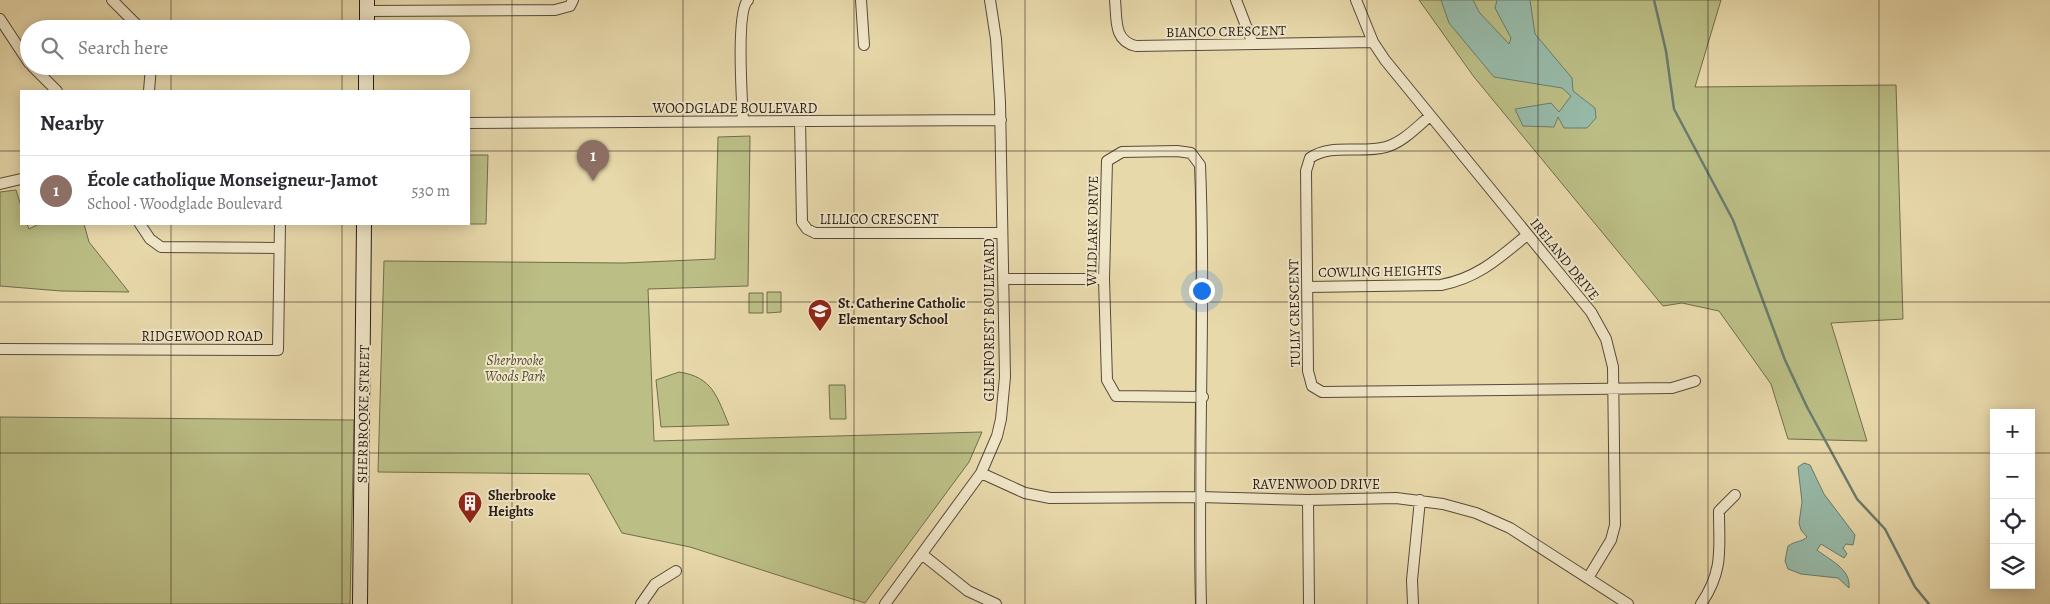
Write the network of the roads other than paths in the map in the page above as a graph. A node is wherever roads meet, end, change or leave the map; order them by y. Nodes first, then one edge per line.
1 (112, 0) edge
2 (573, 0) edge
3 (748, 0) edge
4 (861, 0) edge
5 (990, 0) edge
6 (1115, 0) edge
7 (1236, 0) edge
8 (1356, 0) edge
9 (367, 6) edge
10 (0, 19) edge
11 (132, 20) edge
12 (367, 20) edge
13 (1373, 42) junction
14 (1253, 44) junction
15 (864, 45) dead end
16 (20, 49) edge
17 (41, 75) edge
18 (150, 75) edge
19 (366, 75) edge
20 (56, 90) edge
21 (149, 90) edge
22 (366, 90) edge
23 (1430, 116) junction
24 (1001, 120) junction
25 (743, 121) junction
26 (800, 121) junction
27 (470, 123) edge
28 (20, 179) edge
29 (0, 184) edge
30 (141, 225) edge
31 (280, 225) edge
32 (364, 225) edge
33 (1002, 233) junction
34 (1527, 235) junction
35 (279, 248) junction
36 (1003, 279) junction
37 (1104, 279) junction
38 (1307, 286) junction
39 (0, 349) edge
40 (1695, 381) dead end
41 (1614, 389) junction
42 (1203, 397) junction
43 (981, 473) junction
44 (1735, 494) dead end
45 (1199, 497) junction
46 (1308, 500) junction
47 (1420, 500) junction
48 (923, 555) junction
49 (676, 571) dead end
50 (1588, 578) junction
51 (360, 604) edge
52 (641, 604) edge
53 (885, 604) edge
54 (996, 604) edge
55 (1201, 604) edge
56 (1309, 604) edge
57 (1413, 604) edge
58 (1628, 604) edge
59 (1701, 604) edge

1 - 11 street
2 - 9 street
3 - 25 street
4 - 15 street
5 - 24 street, GLENFOREST BOULEVARD
6 - 14 street, BIANCO CRESCENT
7 - 14 street
8 - 13 street, IRELAND DRIVE
9 - 12 main road
10 - 16 street
13 - 14 street, BIANCO CRESCENT
13 - 23 street, IRELAND DRIVE
17 - 20 street
18 - 21 street
19 - 22 main road
23 - 34 street, IRELAND DRIVE
23 - 38 street, TULLY CRESCENT
24 - 26 street, WOODGLADE BOULEVARD
24 - 33 street, GLENFOREST BOULEVARD
25 - 26 street, WOODGLADE BOULEVARD
25 - 27 street, WOODGLADE BOULEVARD
26 - 33 street, LILLICO CRESCENT
28 - 29 street
30 - 35 street
31 - 35 street, RIDGEWOOD ROAD
32 - 51 main road, SHERBROOKE STREET
33 - 36 street, GLENFOREST BOULEVARD
34 - 38 street, COWLING HEIGHTS
34 - 41 street, IRELAND DRIVE
35 - 39 street, RIDGEWOOD ROAD
36 - 37 street
36 - 43 street, GLENFOREST BOULEVARD
37 - 42 street, WILDLARK DRIVE
37 - 42 street, WILDLARK DRIVE
38 - 41 street, TULLY CRESCENT
40 - 41 street, TULLY CRESCENT
41 - 50 street, IRELAND DRIVE
42 - 45 street, WILDLARK DRIVE
43 - 45 street, RAVENWOOD DRIVE
43 - 48 street, GLENFOREST BOULEVARD
44 - 59 street
45 - 46 street, RAVENWOOD DRIVE
45 - 55 street, WILDLARK DRIVE
46 - 47 street, RAVENWOOD DRIVE
46 - 56 street
47 - 50 street, RAVENWOOD DRIVE
47 - 57 street
48 - 53 street, GLENFOREST BOULEVARD
48 - 54 street
49 - 52 street
50 - 58 street, RAVENWOOD DRIVE

